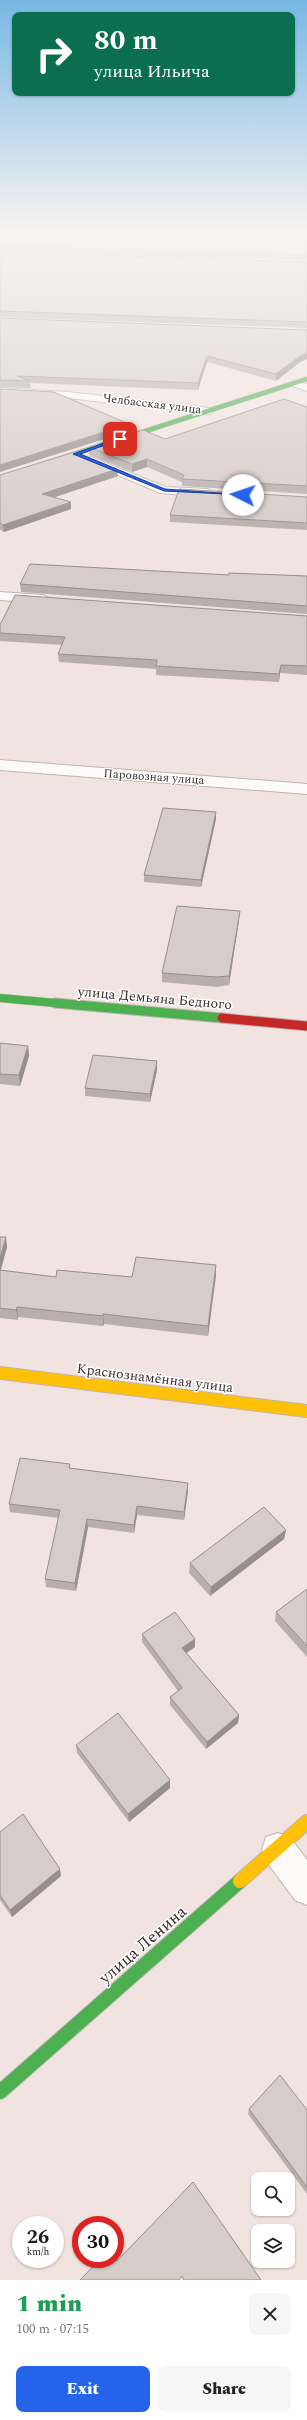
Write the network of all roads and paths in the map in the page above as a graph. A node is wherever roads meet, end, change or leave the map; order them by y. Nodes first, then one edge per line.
1 (307, 379) edge
2 (294, 383) junction
3 (307, 388) edge
4 (0, 391) edge
5 (208, 411) junction
6 (76, 454) junction
7 (0, 478) edge
8 (220, 494) edge
9 (0, 596) edge
10 (55, 600) edge
11 (0, 765) edge
12 (307, 789) edge
13 (0, 998) edge
14 (307, 1026) edge
15 (0, 1373) edge
16 (307, 1411) edge
17 (307, 1822) edge
18 (278, 1849) junction
19 (307, 1888) edge
20 (0, 2092) edge

1 - 2 street
2 - 3 street
2 - 5 street
4 - 5 street, Челбасская улица
5 - 6 street
6 - 7 street
6 - 8 street
9 - 10 street
11 - 12 street, Паровозная улица
13 - 14 street, улица Демьяна Бедного
15 - 16 street, Краснознамённая улица
17 - 18 street, улица Ленина
18 - 19 street
18 - 20 street, улица Ленина

